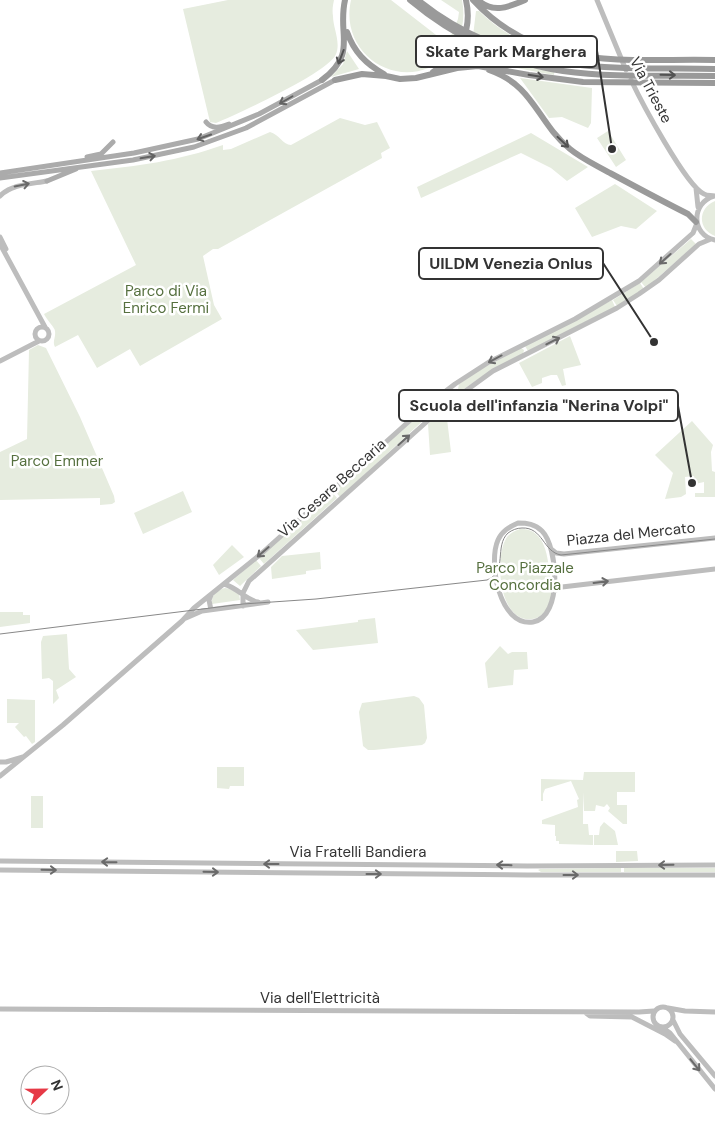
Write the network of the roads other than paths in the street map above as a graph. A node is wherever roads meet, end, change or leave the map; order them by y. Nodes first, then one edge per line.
1 (345, 0) edge
2 (410, 0) edge
3 (418, 0) edge
4 (466, 0) edge
5 (473, 0) edge
6 (478, 0) edge
7 (525, 0) edge
8 (597, 0) edge
9 (344, 26) junction
10 (715, 60) edge
11 (470, 66) junction
12 (715, 69) edge
13 (696, 72) junction
14 (430, 74) junction
15 (386, 76) junction
16 (715, 76) edge
17 (322, 80) joint
18 (335, 80) joint
19 (715, 84) edge
20 (249, 119) junction
21 (206, 122) dead end
22 (113, 142) dead end
23 (81, 164) junction
24 (0, 173) edge
25 (0, 178) edge
26 (47, 181) joint
27 (695, 186) junction
28 (0, 196) edge
29 (715, 196) edge
30 (698, 208) junction
31 (697, 223) junction
32 (0, 237) edge
33 (713, 240) edge
34 (0, 244) edge
35 (14, 268) junction
36 (39, 317) junction
37 (45, 327) junction
38 (38, 328) junction
39 (35, 335) junction
40 (39, 340) junction
41 (28, 345) junction
42 (520, 346) junction
43 (524, 356) junction
44 (0, 361) edge
45 (455, 384) junction
46 (462, 393) junction
47 (715, 538) edge
48 (551, 549) junction
49 (715, 569) edge
50 (224, 584) junction
51 (554, 591) junction
52 (213, 592) junction
53 (243, 594) junction
54 (243, 606) junction
55 (211, 610) junction
56 (182, 621) junction
57 (25, 756) junction
58 (0, 762) edge
59 (0, 776) edge
60 (0, 861) edge
61 (715, 865) edge
62 (0, 870) edge
63 (715, 874) edge
64 (667, 1008) junction
65 (0, 1009) edge
66 (654, 1011) junction
67 (584, 1012) junction
68 (639, 1012) junction
69 (685, 1012) junction
70 (715, 1012) edge
71 (673, 1018) junction
72 (652, 1019) junction
73 (663, 1028) junction
74 (675, 1041) junction
75 (715, 1076) edge
76 (715, 1089) edge

1 - 9 highway
2 -> 13 highway
3 - 13 highway
4 - 14 highway
5 - 10 highway
6 - 7 highway
8 - 27 street, Via Trieste
9 - 15 highway
9 -> 17 highway
11 - 14 highway
11 -> 19 highway
11 -> 31 highway
12 - 13 highway
13 - 16 highway
14 - 15 highway
15 - 18 highway
17 -> 20 main road
23 -> 18 main road
20 - 21 main road
20 -> 23 main road
22 - 23 main road
23 - 24 main road
23 - 25 main road
23 - 26 main road
28 -> 26 street
27 - 29 street, Via Trieste
27 - 30 street, Via Trieste
29 - 30 street
30 - 31 street, Via Trieste
31 - 33 street
31 -> 42 street, Via Cesare Beccaria
32 - 35 street
43 -> 33 street, Via Cesare Beccaria
34 - 35 street
35 - 36 street
36 - 37 street
36 - 38 street
37 - 38 street
37 - 40 street
38 - 39 street
39 - 40 street
39 - 41 street
40 - 41 street
41 - 44 street
42 - 43 street
42 -> 45 street, Via Cesare Beccaria
43 - 46 street, Via Cesare Beccaria
45 - 46 street
45 -> 50 street, Via Cesare Beccaria
53 -> 46 street, Via Cesare Beccaria
47 - 48 street, Piazza del Mercato
48 - 51 street
48 - 51 street
51 -> 49 street
50 - 52 street, Via Cesare Beccaria
50 - 53 street
52 - 55 street
52 - 56 street, Via Cesare Beccaria
53 - 54 street
53 - 54 street
54 - 55 street
55 - 56 street
56 - 57 street
57 - 58 street
57 - 59 street
61 -> 60 street, Via Fratelli Bandiera
62 -> 63 street, Via Fratelli Bandiera
64 - 66 street
64 - 69 street
64 - 71 street
65 - 67 street, Via dell'Elettricità
66 - 68 street, Via dell'Elettricità
66 - 72 street
67 - 68 street, Via dell'Elettricità
67 - 74 street
68 - 72 street, Via dell'Elettricità
69 - 70 street
69 - 71 street
71 - 73 street
71 - 75 street
72 - 73 street
73 - 74 street
74 -> 76 street

